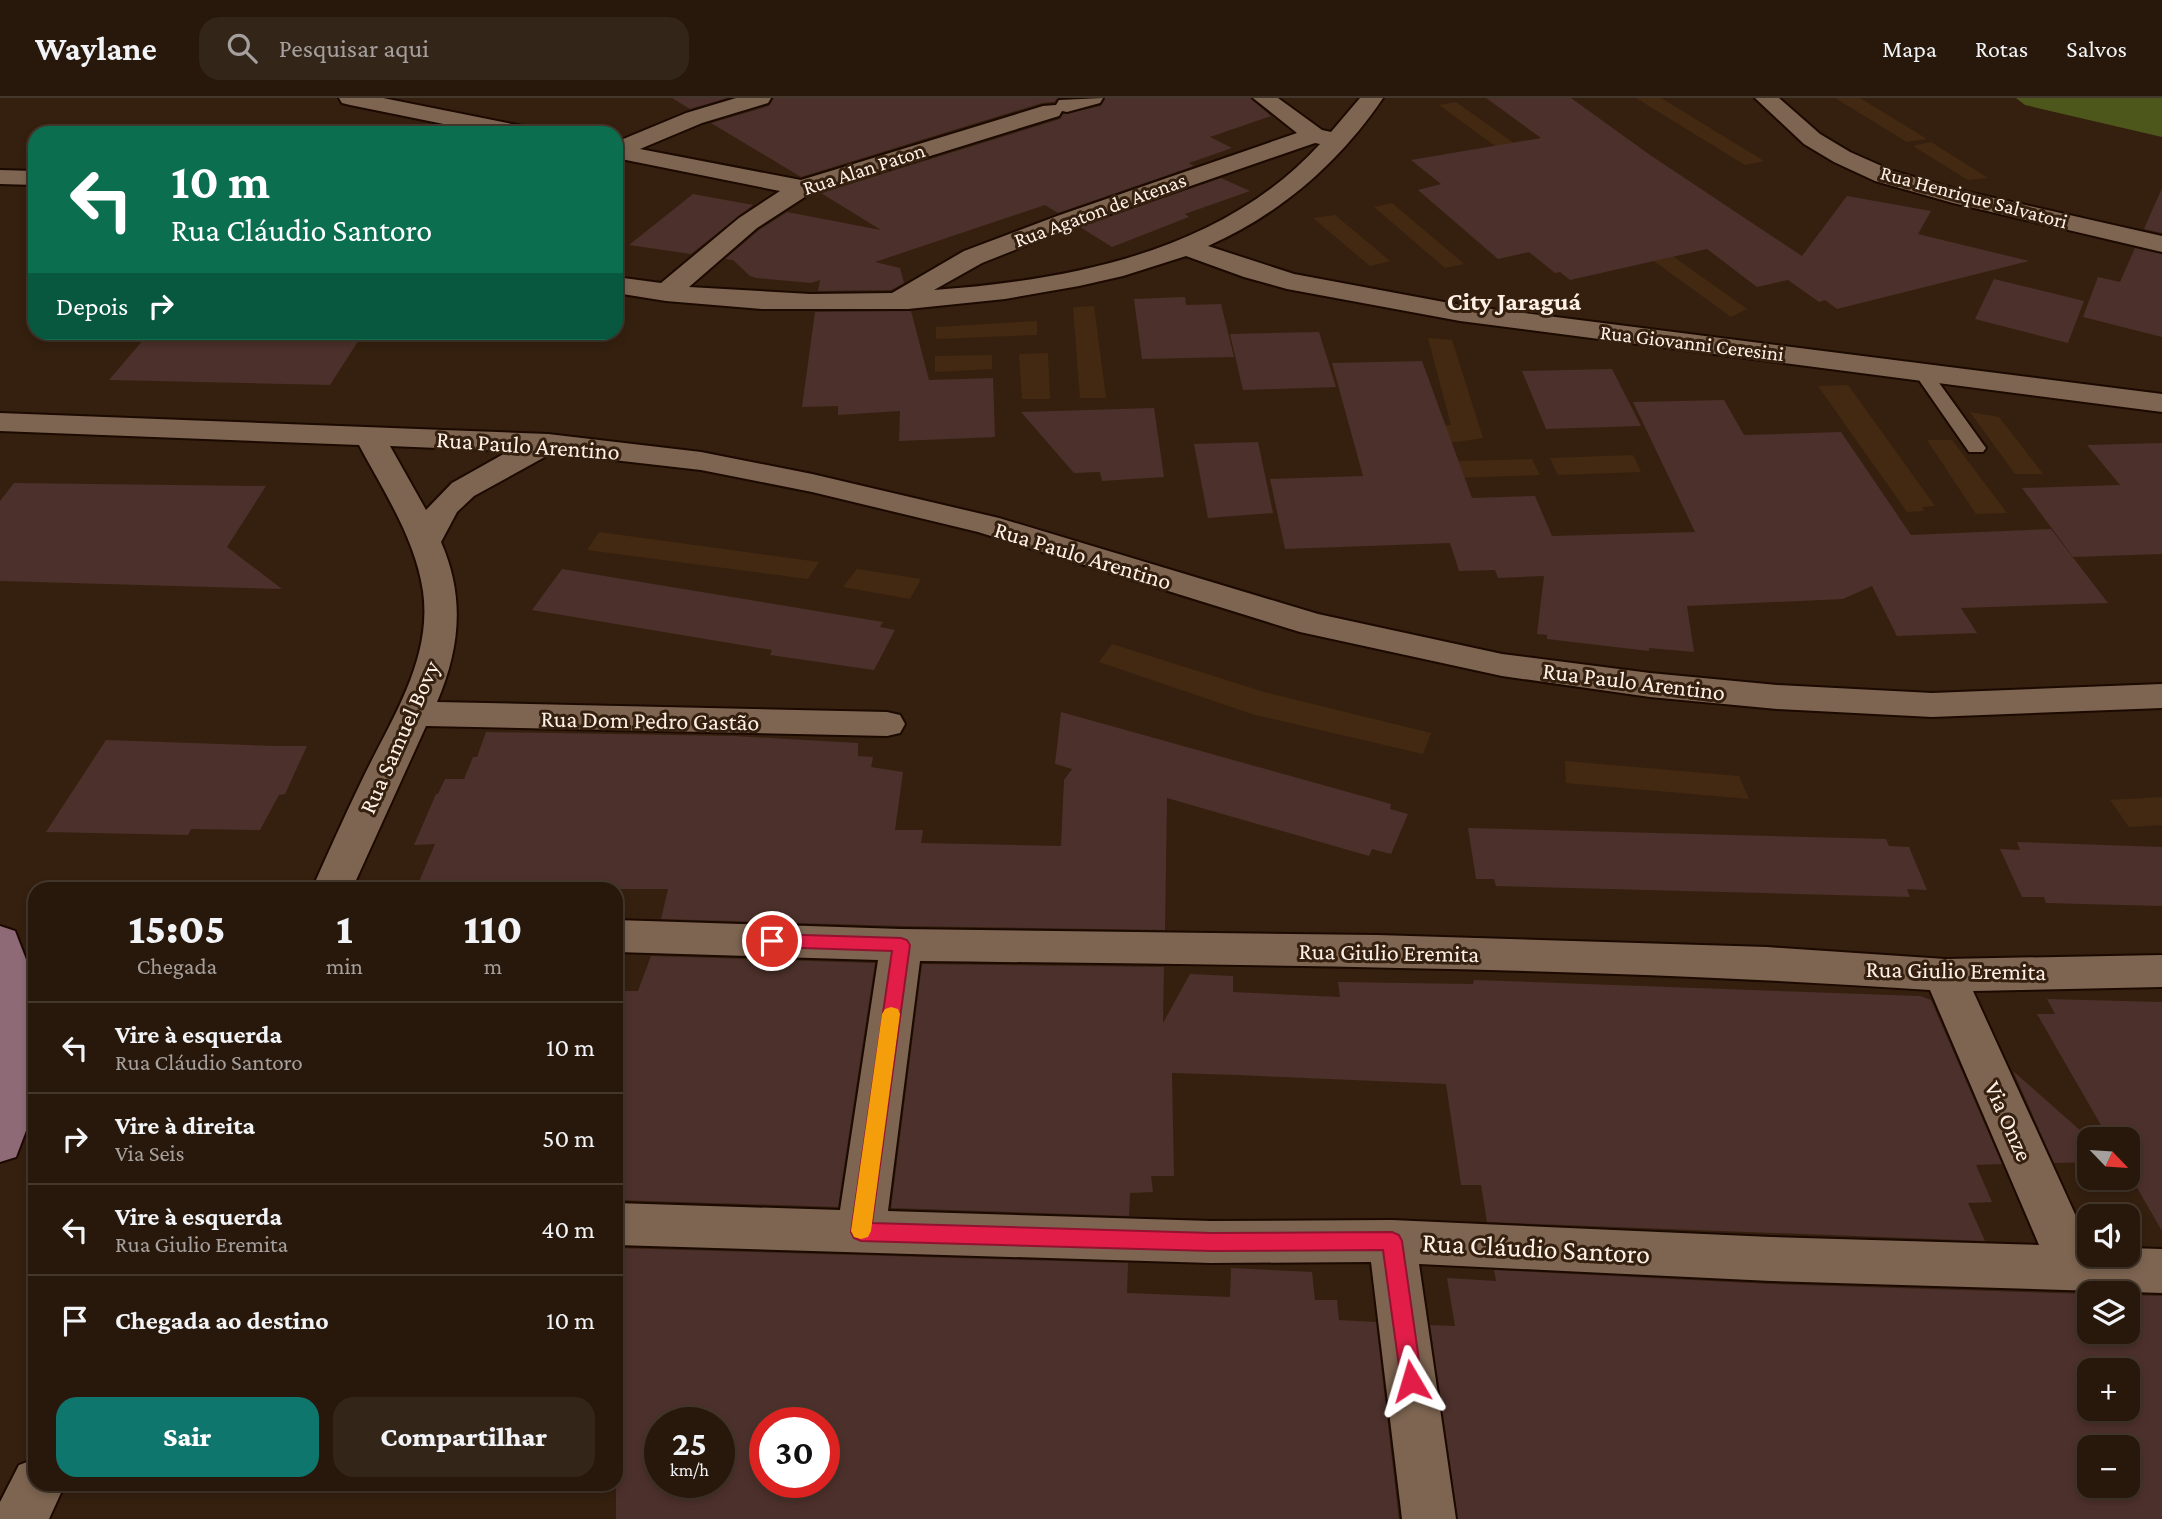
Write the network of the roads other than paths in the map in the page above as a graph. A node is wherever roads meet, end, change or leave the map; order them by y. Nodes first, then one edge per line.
1 (349, 98) edge
2 (760, 98) edge
3 (1092, 98) edge
4 (1264, 98) edge
5 (1372, 98) edge
6 (1766, 98) edge
7 (447, 108) edge
8 (501, 126) edge
9 (1325, 138) junction
10 (623, 148) edge
11 (623, 152) edge
12 (0, 177) edge
13 (28, 178) edge
14 (802, 188) junction
15 (2162, 244) edge
16 (1188, 247) junction
17 (623, 286) edge
18 (666, 293) junction
19 (895, 303) junction
20 (1921, 370) junction
21 (2162, 403) edge
22 (0, 422) edge
23 (368, 434) junction
24 (548, 443) junction
25 (1976, 449) dead end
26 (426, 541) junction
27 (2162, 696) edge
28 (414, 714) junction
29 (887, 724) dead end
30 (335, 882) edge
31 (623, 936) edge
32 (0, 942) edge
33 (901, 945) junction
34 (2162, 971) edge
35 (1945, 975) junction
36 (0, 1143) edge
37 (623, 1224) edge
38 (861, 1232) junction
39 (1392, 1241) junction
40 (2073, 1267) junction
41 (2162, 1270) edge
42 (34, 1491) edge
43 (20, 1519) edge
44 (1429, 1519) edge

1 - 7 street
2 - 10 street
3 - 14 street, Rua Alan Paton
4 - 9 street
5 - 9 street
6 - 15 street, Rua Henrique Salvatori
7 - 8 street
9 - 16 street
9 - 19 street, Rua Agaton de Atenas
11 - 14 street
12 - 13 street
14 - 18 street, Rua Alan Paton
16 - 19 street
16 - 20 street, Rua Giovanni Ceresini
17 - 18 street
18 - 19 street
20 - 21 street, Rua Giovanni Ceresini
20 - 25 lane
22 - 23 street, Rua Paulo Arentino
23 - 24 street, Rua Paulo Arentino
23 - 26 street, Rua Samuel Bovy
24 - 26 street
24 - 27 street, Rua Paulo Arentino
26 - 28 street, Rua Samuel Bovy
28 - 29 street, Rua Dom Pedro Gastão
28 - 30 street, Rua Samuel Bovy
31 - 33 street, Rua Giulio Eremita
32 - 36 main road
33 - 35 street, Rua Giulio Eremita
33 - 38 street
34 - 35 street, Rua Giulio Eremita
35 - 40 street, Via Onze
37 - 38 street, Rua Cláudio Santoro
38 - 39 street, Rua Cláudio Santoro
39 - 40 street, Rua Cláudio Santoro
39 - 44 street
40 - 41 street, Rua Cláudio Santoro
42 - 43 street

